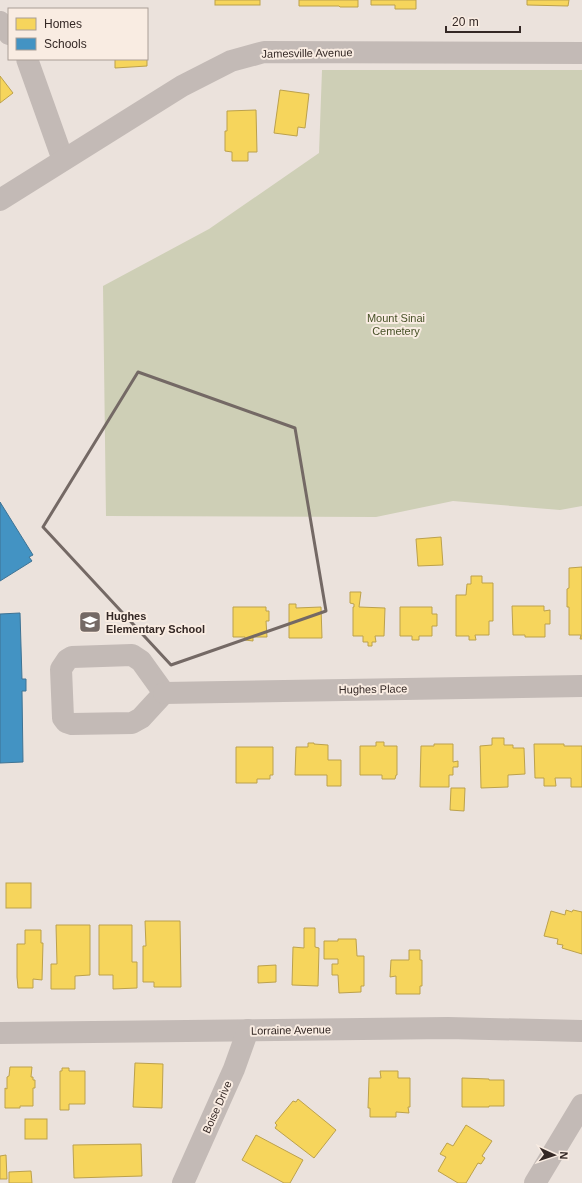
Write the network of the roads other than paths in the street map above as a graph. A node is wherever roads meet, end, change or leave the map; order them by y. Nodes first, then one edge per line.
1 (0, 22) edge
2 (8, 33) edge
3 (582, 53) edge
4 (27, 60) edge
5 (63, 160) junction
6 (0, 200) edge
7 (582, 686) edge
8 (164, 693) junction
9 (248, 1030) junction
10 (582, 1031) edge
11 (0, 1033) edge
12 (582, 1105) edge
13 (183, 1183) edge
14 (534, 1183) edge

1 - 2 street
3 - 5 street, Jamesville Avenue
4 - 5 street
5 - 6 street, Jamesville Avenue
7 - 8 street, Hughes Place
8 - 8 street
9 - 10 street, Lorraine Avenue
9 - 11 street, Lorraine Avenue
9 - 13 street, Boise Drive
12 - 14 street

